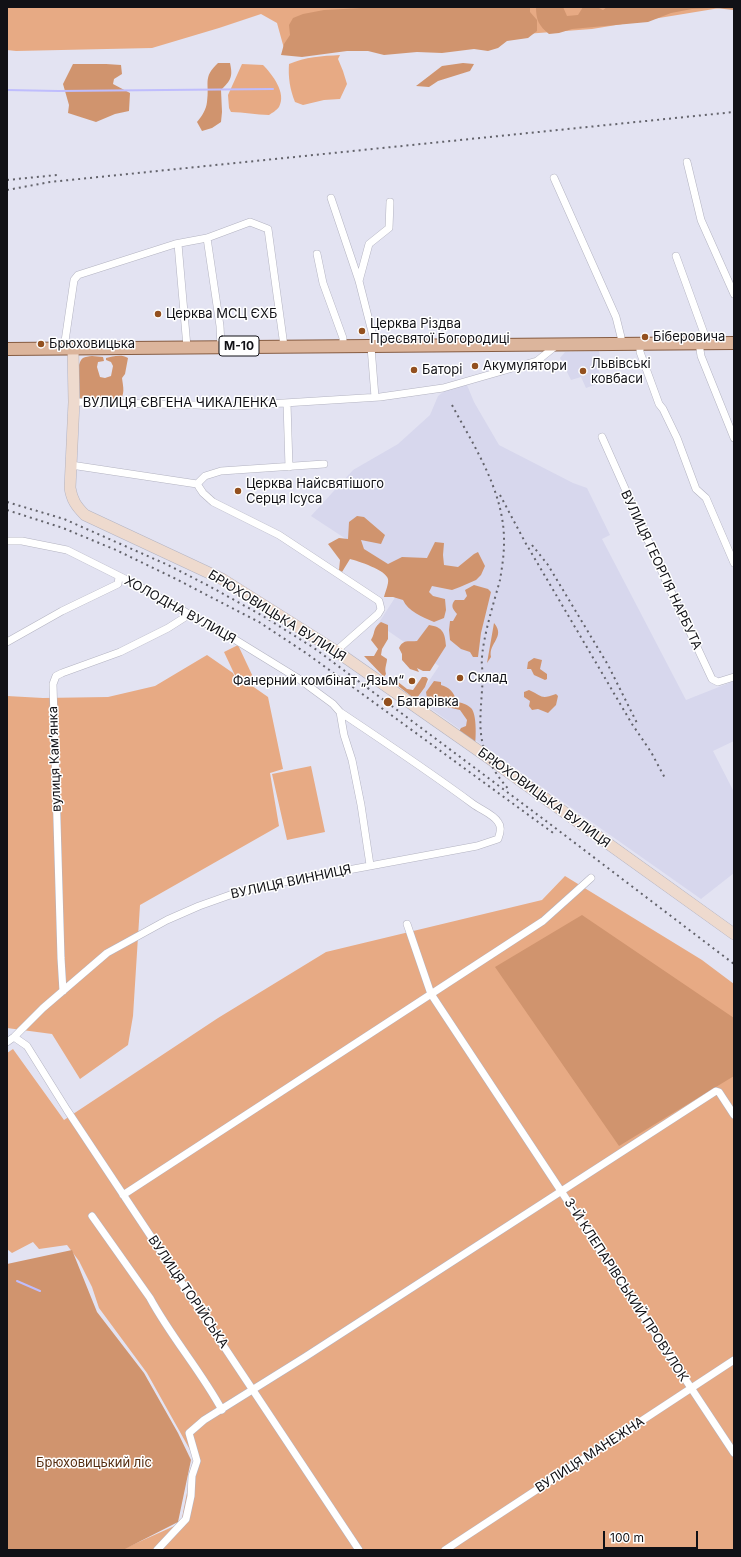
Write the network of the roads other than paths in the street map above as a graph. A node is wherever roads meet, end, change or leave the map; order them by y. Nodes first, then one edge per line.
1 (687, 162) dead end
2 (554, 178) dead end
3 (331, 198) dead end
4 (390, 202) dead end
5 (207, 238) junction
6 (178, 244) junction
7 (317, 254) dead end
8 (676, 256) dead end
9 (359, 281) junction
10 (734, 294) edge
11 (702, 343) junction
12 (734, 343) edge
13 (621, 344) junction
14 (640, 344) junction
15 (558, 345) junction
16 (221, 346) junction
17 (284, 346) junction
18 (187, 347) junction
19 (343, 347) junction
20 (373, 347) junction
21 (68, 348) junction
22 (7, 349) edge
23 (375, 397) junction
24 (74, 402) junction
25 (287, 403) junction
26 (602, 437) dead end
27 (734, 438) edge
28 (324, 464) dead end
29 (71, 465) junction
30 (289, 467) junction
31 (197, 484) junction
32 (7, 541) edge
33 (734, 563) edge
34 (119, 577) junction
35 (190, 614) junction
36 (7, 642) edge
37 (336, 651) junction
38 (734, 677) edge
39 (340, 712) junction
40 (498, 839) joint
41 (370, 865) junction
42 (591, 878) dead end
43 (407, 924) dead end
44 (733, 932) edge
45 (63, 991) junction
46 (431, 994) junction
47 (14, 1037) junction
48 (7, 1042) edge
49 (734, 1115) edge
50 (561, 1191) junction
51 (123, 1194) junction
52 (92, 1216) dead end
53 (734, 1360) edge
54 (691, 1389) junction
55 (253, 1390) junction
56 (222, 1410) junction
57 (734, 1453) edge
58 (157, 1550) edge
59 (359, 1550) edge
60 (445, 1550) edge

1 - 10 street
2 - 13 street
3 - 9 street
4 - 9 street
5 - 6 street
5 - 16 street
5 - 17 street
6 - 18 street
6 - 21 street
7 - 19 street
8 - 11 street
9 - 20 street
11 - 12 main road, М-10
11 - 14 main road, М-10
11 - 27 street
13 - 14 main road, М-10
13 - 15 main road, М-10
14 - 33 street
15 - 20 main road, М-10
15 - 23 street, ВУЛИЦЯ ЄВГЕНА ЧИКАЛЕНКА
16 - 17 main road, М-10
16 - 18 main road, М-10
17 - 19 main road, М-10
18 - 21 main road, М-10
19 - 20 main road, М-10
20 - 23 street
21 - 22 main road, М-10
21 - 24 main road, БРЮХОВИЦЬКА ВУЛИЦЯ
23 - 25 street, ВУЛИЦЯ ЄВГЕНА ЧИКАЛЕНКА
24 - 25 street, ВУЛИЦЯ ЄВГЕНА ЧИКАЛЕНКА
24 - 29 main road, БРЮХОВИЦЬКА ВУЛИЦЯ
25 - 30 street, ВУЛИЦЯ ЄВГЕНА ЧИКАЛЕНКА
26 - 38 street, ВУЛИЦЯ ГЕОРГІЯ НАРБУТА
28 - 30 street
29 - 31 street
29 - 37 main road, БРЮХОВИЦЬКА ВУЛИЦЯ
30 - 31 street
31 - 37 street
32 - 34 street, ХОЛОДНА ВУЛИЦЯ
34 - 35 street, ХОЛОДНА ВУЛИЦЯ
34 - 36 street
35 - 39 street, ХОЛОДНА ВУЛИЦЯ
35 - 45 street, вулиця Камʼянка
37 - 44 main road, БРЮХОВИЦЬКА ВУЛИЦЯ
39 - 40 street, ХОЛОДНА ВУЛИЦЯ
39 - 41 street
40 - 41 street, ВУЛИЦЯ ВИННИЦЯ
41 - 45 street, ВУЛИЦЯ ВИННИЦЯ
42 - 46 street
43 - 46 street, 3-Й КЛЕПАРІВСЬКИЙ ПРОВУЛОК
45 - 47 street, ВУЛИЦЯ ВИННИЦЯ
46 - 50 street, 3-Й КЛЕПАРІВСЬКИЙ ПРОВУЛОК
46 - 51 street
47 - 48 street, ВУЛИЦЯ ВИННИЦЯ
47 - 51 street, ВУЛИЦЯ ТОРІЙСЬКА
49 - 50 street
50 - 54 street, 3-Й КЛЕПАРІВСЬКИЙ ПРОВУЛОК
50 - 55 street
51 - 55 street, ВУЛИЦЯ ТОРІЙСЬКА
52 - 56 street
53 - 54 street, ВУЛИЦЯ МАНЕЖНА
54 - 57 street, 3-Й КЛЕПАРІВСЬКИЙ ПРОВУЛОК
54 - 60 street, ВУЛИЦЯ МАНЕЖНА
55 - 56 street
55 - 59 street, ВУЛИЦЯ ТОРІЙСЬКА
56 - 58 street

